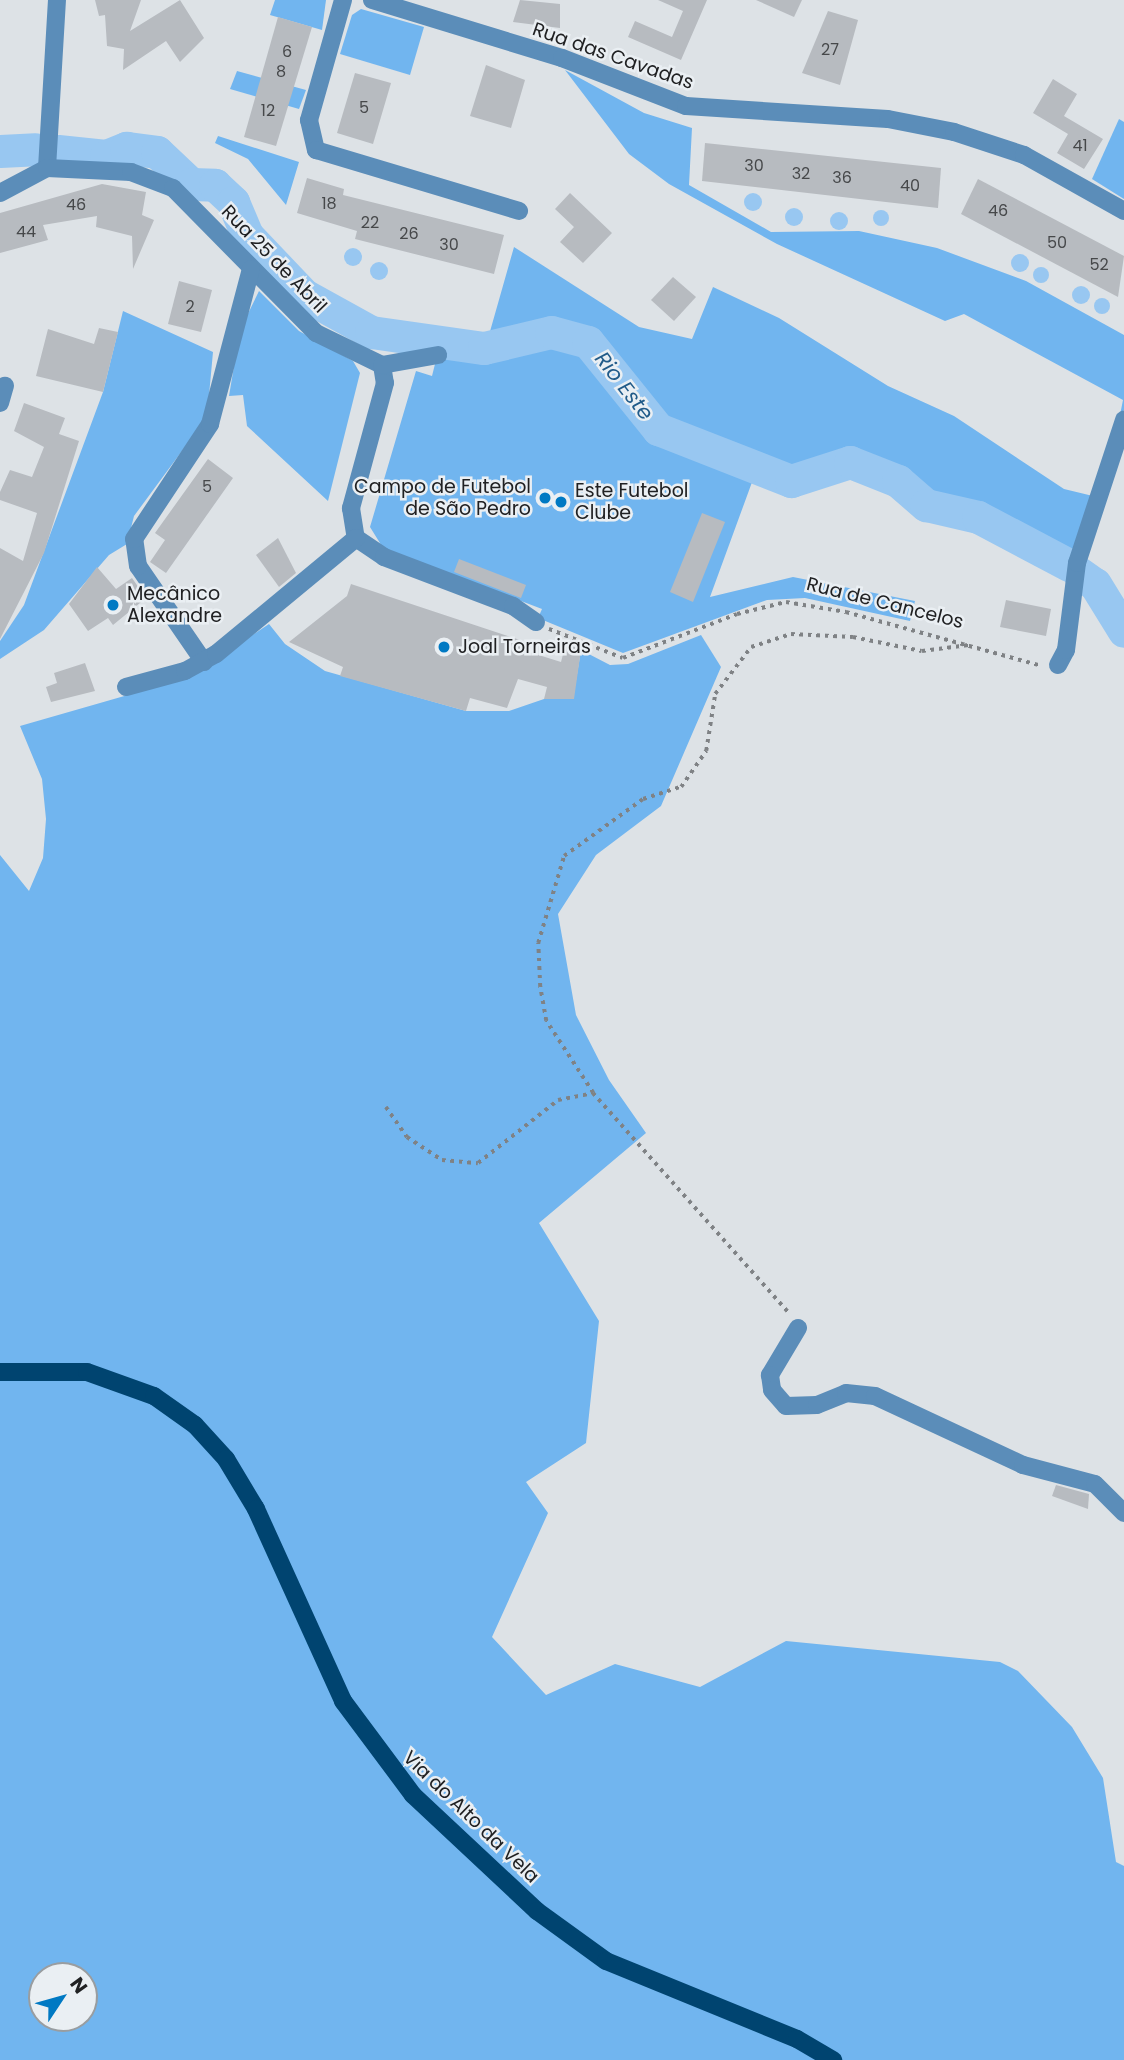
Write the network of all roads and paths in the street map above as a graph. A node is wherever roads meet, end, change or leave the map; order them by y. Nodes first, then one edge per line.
1 (57, 0) edge
2 (343, 0) edge
3 (372, 0) edge
4 (47, 168) junction
5 (0, 193) edge
6 (1124, 211) edge
7 (519, 212) dead end
8 (251, 269) junction
9 (438, 355) dead end
10 (382, 365) junction
11 (1124, 420) edge
12 (356, 538) junction
13 (536, 622) joint
14 (969, 645) junction
15 (204, 662) junction
16 (1058, 665) joint
17 (127, 687) dead end
18 (593, 1093) junction
19 (386, 1107) dead end
20 (798, 1328) joint
21 (0, 1373) edge
22 (1124, 1513) edge
23 (833, 2060) edge

1 - 4 street
2 - 7 street
3 - 6 street, Rua das Cavadas
4 - 5 street
4 - 8 street, Rua 25 de Abril
8 - 10 street, Rua 25 de Abril
8 - 15 street
9 - 10 street
10 - 12 street
11 - 16 street
12 - 13 street
12 - 15 street
13 - 14 path, Rua de Cancelos
14 - 16 path, Rua de Cancelos
14 - 18 path
15 - 17 street
18 - 19 path
18 - 20 path
20 - 22 street
21 - 23 main road, Via do Alto da Vela

